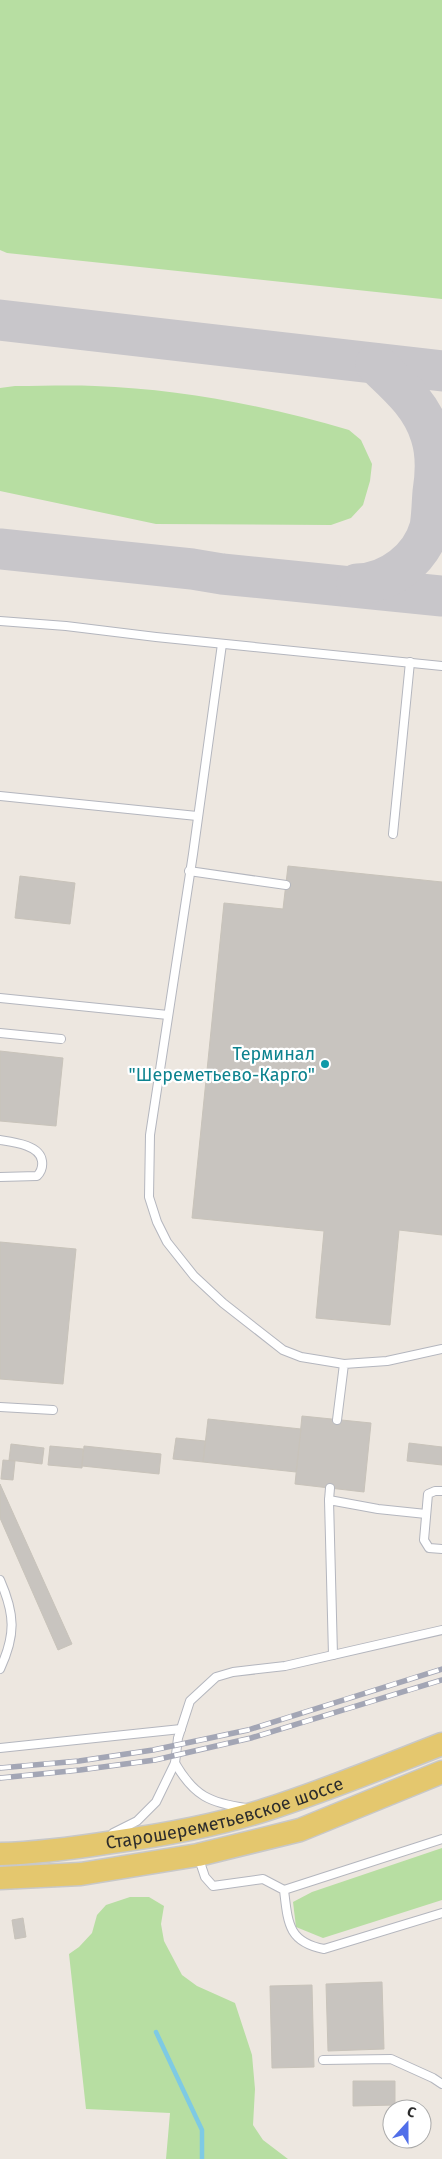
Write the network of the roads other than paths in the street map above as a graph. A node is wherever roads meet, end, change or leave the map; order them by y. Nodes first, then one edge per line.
1 (0, 621) edge
2 (222, 644) junction
3 (410, 662) junction
4 (442, 666) edge
5 (0, 796) edge
6 (197, 816) junction
7 (393, 834) dead end
8 (189, 871) junction
9 (286, 885) dead end
10 (0, 998) edge
11 (168, 1015) junction
12 (0, 1033) edge
13 (61, 1039) dead end
14 (0, 1140) edge
15 (0, 1176) edge
16 (442, 1349) edge
17 (344, 1364) junction
18 (0, 1407) edge
19 (53, 1410) dead end
20 (337, 1420) dead end
21 (330, 1488) dead end
22 (442, 1492) edge
23 (329, 1500) junction
24 (426, 1514) junction
25 (442, 1549) edge
26 (0, 1580) edge
27 (442, 1630) edge
28 (333, 1656) junction
29 (0, 1669) edge
30 (181, 1728) junction
31 (442, 1744) edge
32 (0, 1748) edge
33 (176, 1763) junction
34 (442, 1772) edge
35 (263, 1811) junction
36 (442, 1838) edge
37 (76, 1848) junction
38 (0, 1854) edge
39 (198, 1854) junction
40 (0, 1878) edge
41 (284, 1890) junction
42 (442, 1913) edge
43 (323, 2060) dead end
44 (442, 2084) edge

1 - 2 lane
2 - 3 lane
2 - 6 lane
3 - 4 lane
3 - 7 lane
5 - 6 lane
6 - 8 lane
8 - 9 lane
8 - 11 lane
10 - 11 lane
11 - 17 lane
12 - 13 lane
14 - 15 lane
16 - 17 lane
17 - 20 lane
18 - 19 lane
21 - 23 lane
22 - 24 lane
23 - 24 lane
23 - 28 lane
24 - 25 lane
26 - 29 lane
27 - 28 lane
28 - 30 lane
30 - 32 lane
30 - 33 lane
31 - 35 main road, Старошереметьевское шоссе
33 - 35 lane
33 - 37 lane
34 - 39 main road, Старошереметьевское шоссе
35 - 37 main road, Старошереметьевское шоссе
36 - 41 lane
37 - 38 main road, Старошереметьевское шоссе
39 - 40 main road, Старошереметьевское шоссе
39 - 41 lane
41 - 42 lane
43 - 44 lane

